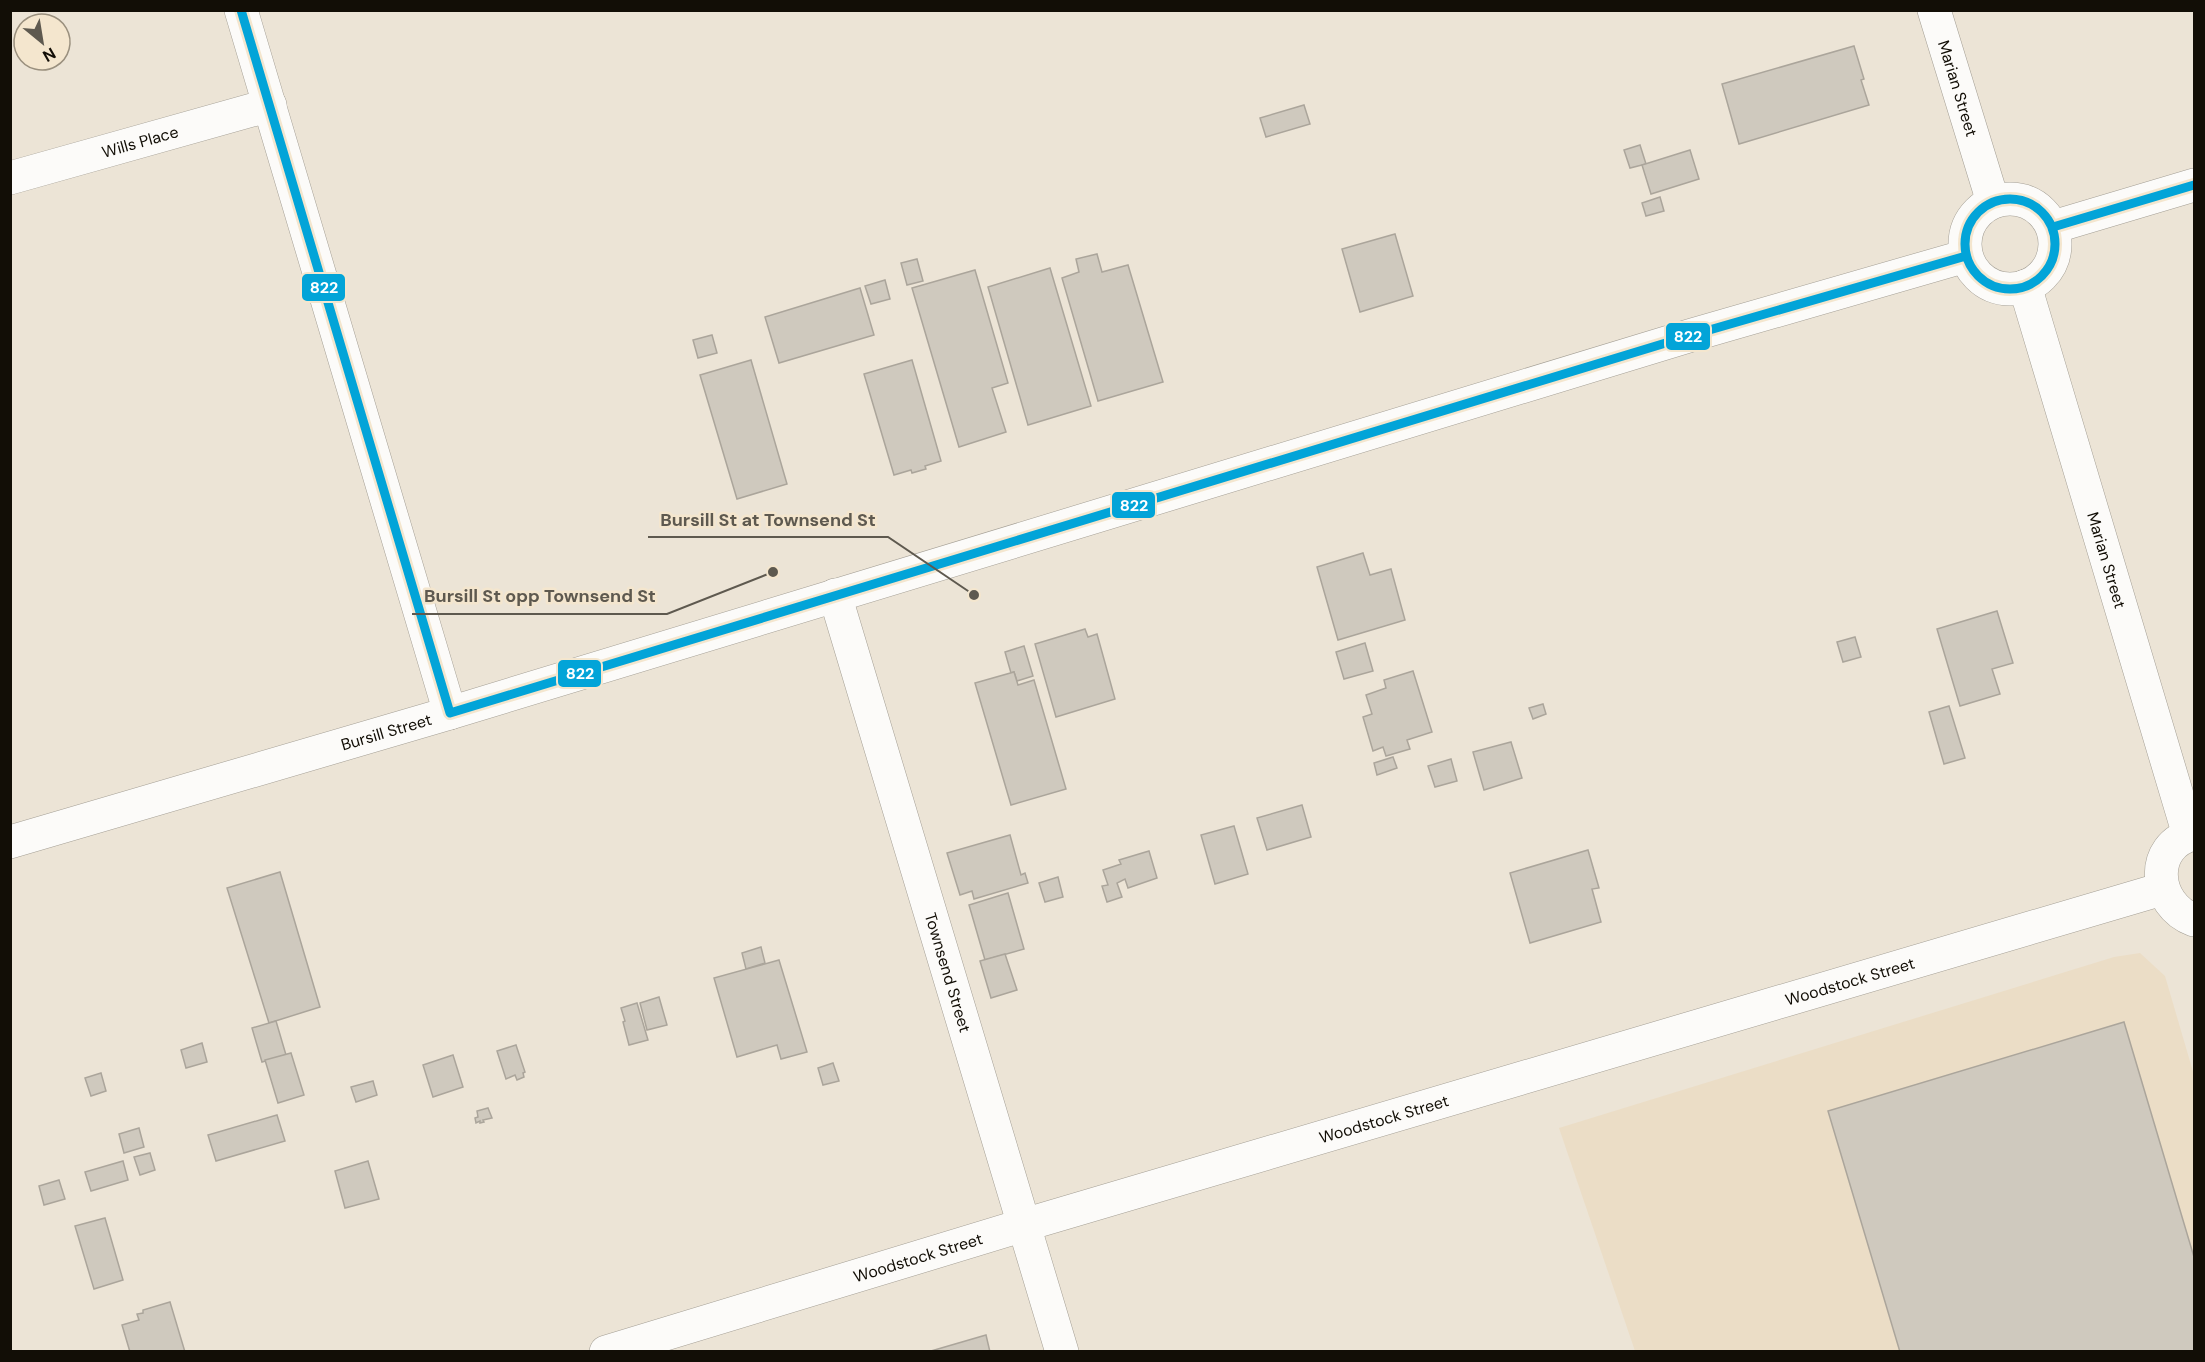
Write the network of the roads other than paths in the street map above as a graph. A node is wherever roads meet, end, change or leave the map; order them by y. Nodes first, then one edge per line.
1 (242, 10) edge
2 (1934, 10) edge
3 (270, 105) junction
4 (10, 178) edge
5 (2194, 185) edge
6 (1993, 202) junction
7 (2053, 227) junction
8 (1966, 256) junction
9 (2025, 286) junction
10 (835, 595) junction
11 (450, 713) junction
12 (2192, 834) edge
13 (10, 842) edge
14 (2162, 889) junction
15 (2194, 920) edge
16 (1024, 1225) junction
17 (606, 1352) edge
18 (1062, 1352) edge

1 - 3 street
2 - 6 street, Marian Street
3 - 4 street, Wills Place
3 - 11 street
5 - 7 street
6 - 7 street
6 - 8 street
7 - 9 street
8 - 9 street
8 - 10 street, Bursill Street
9 - 12 street, Marian Street
10 - 11 street, Bursill Street
10 - 16 street, Townsend Street
11 - 13 street, Bursill Street
12 - 14 street
14 - 15 street
14 - 16 street, Woodstock Street
16 - 17 street, Woodstock Street
16 - 18 street, Townsend Street

